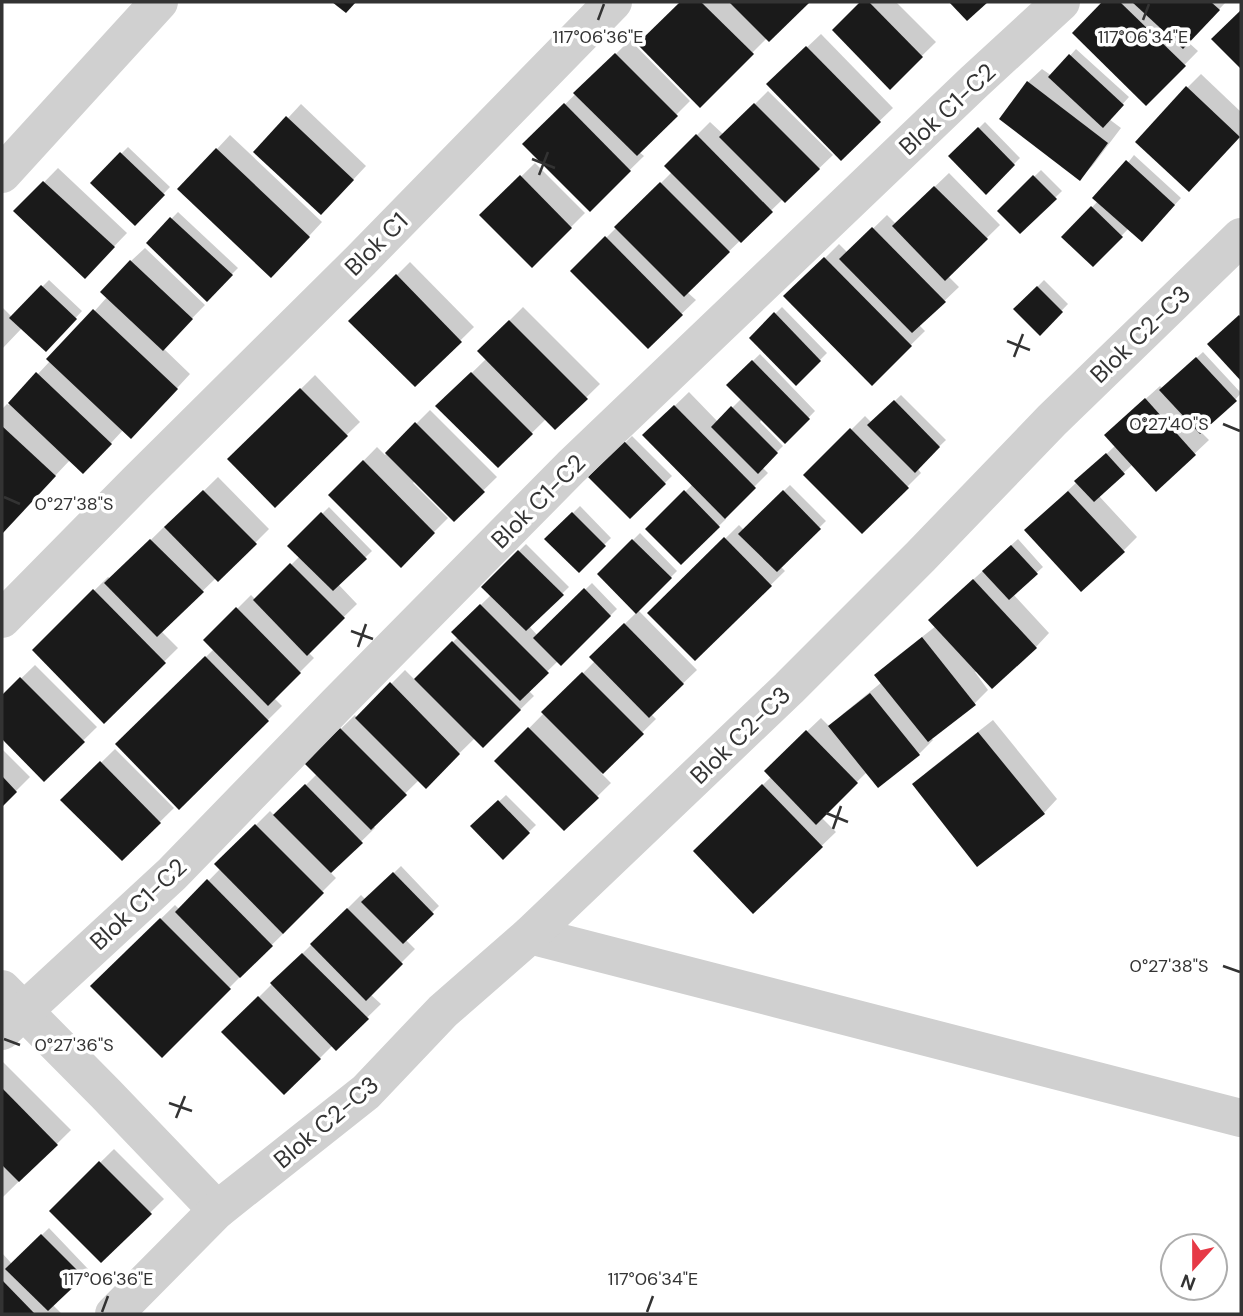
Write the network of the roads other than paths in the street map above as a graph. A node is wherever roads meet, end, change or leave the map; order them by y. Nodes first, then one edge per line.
1 (159, 2) edge
2 (612, 2) edge
3 (1061, 2) edge
4 (2, 174) edge
5 (1241, 237) edge
6 (2, 619) edge
7 (530, 935) junction
8 (9, 1010) edge
9 (1241, 1118) edge
10 (217, 1210) junction
11 (114, 1314) edge

1 - 4 street
2 - 6 street, Blok C1
3 - 8 street, Blok C1-C2
5 - 7 street, Blok C2-C3
7 - 9 street
7 - 10 street, Blok C2-C3
8 - 10 street
10 - 11 street, Blok C2-C3

